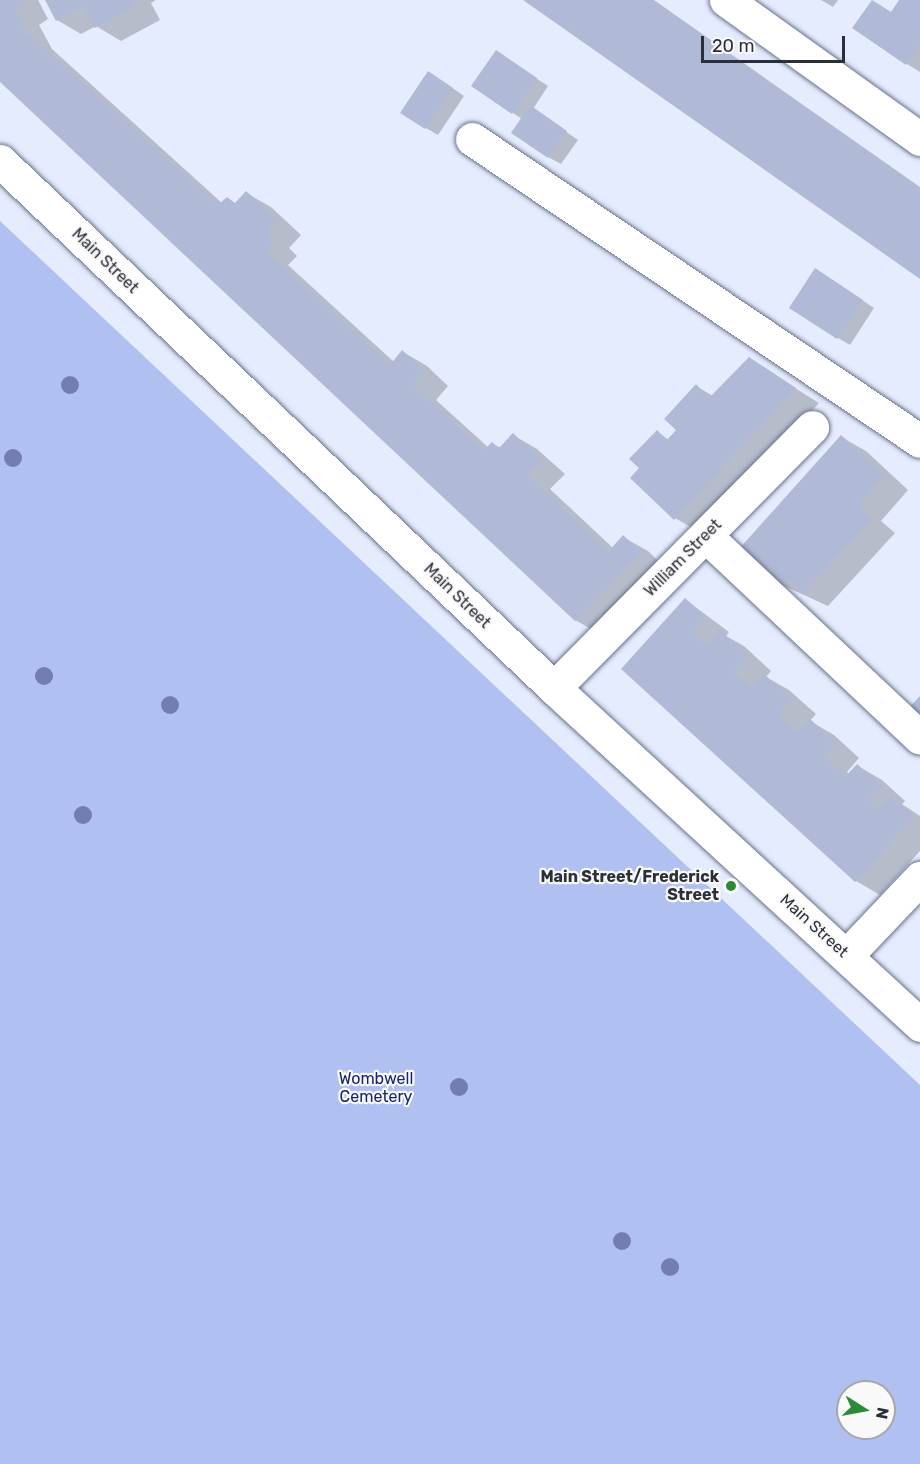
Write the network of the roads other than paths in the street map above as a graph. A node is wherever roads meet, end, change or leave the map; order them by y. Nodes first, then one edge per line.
1 (726, 0) edge
2 (915, 126) edge
3 (472, 139) dead end
4 (0, 160) edge
5 (812, 427) dead end
6 (920, 441) edge
7 (705, 536) junction
8 (554, 688) junction
9 (920, 738) edge
10 (920, 878) edge
11 (846, 956) junction
12 (920, 1025) edge

1 - 2 street
3 - 6 street
4 - 8 street, Main Street
5 - 7 street, William Street
7 - 8 street, William Street
7 - 9 street
8 - 11 street, Main Street
10 - 11 street
11 - 12 street, Main Street

